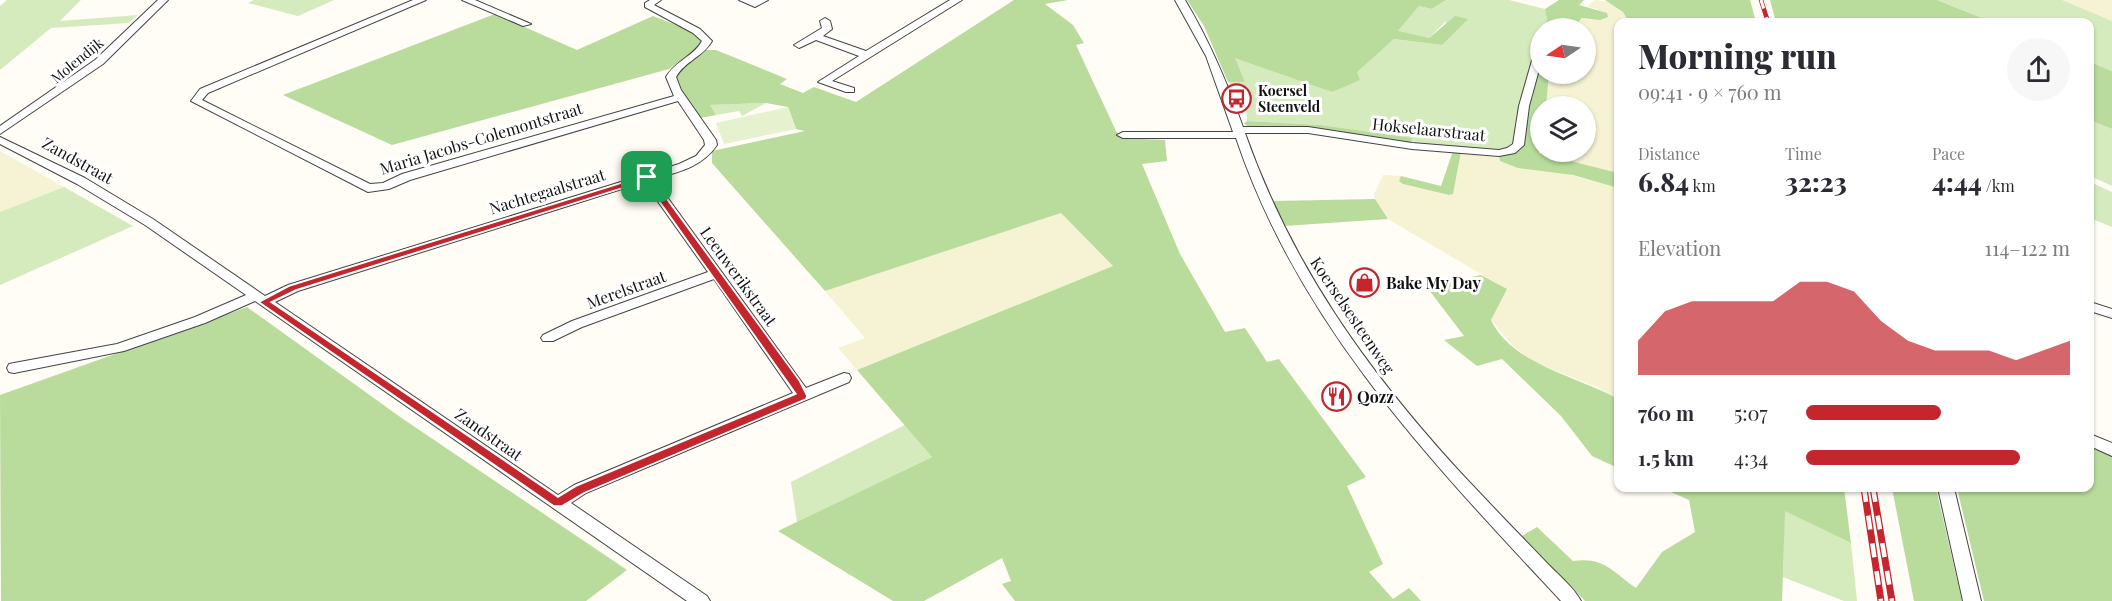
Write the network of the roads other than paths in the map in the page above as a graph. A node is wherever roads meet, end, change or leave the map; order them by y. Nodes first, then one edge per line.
1 (163, 0) edge
2 (421, 0) edge
3 (467, 0) edge
4 (744, 0) edge
5 (763, 0) edge
6 (957, 0) edge
7 (1180, 0) edge
8 (652, 2) edge
9 (825, 21) dead end
10 (526, 24) dead end
11 (815, 36) junction
12 (799, 45) dead end
13 (866, 55) junction
14 (1530, 84) edge
15 (850, 90) dead end
16 (681, 97) junction
17 (0, 131) edge
18 (1239, 132) junction
19 (1123, 135) dead end
20 (0, 140) edge
21 (647, 177) junction
22 (717, 273) junction
23 (260, 299) junction
24 (2094, 307) edge
25 (2112, 314) edge
26 (548, 338) dead end
27 (14, 368) dead end
28 (844, 378) dead end
29 (802, 396) junction
30 (2094, 442) edge
31 (2112, 450) edge
32 (1947, 492) edge
33 (558, 503) junction
34 (701, 601) edge
35 (1572, 601) edge
36 (1972, 601) edge

1 - 17 street, Molendijk
2 - 16 street, Maria Jacobs-Colemontstraat
3 - 10 street
4 - 5 street
6 - 13 street
7 - 18 street, Koerselsesteenweg
8 - 16 street, Nachtegaalstraat
9 - 11 street
11 - 12 street
11 - 13 street
13 - 15 street
14 - 18 street, Hokselaarstraat
16 - 21 street, Nachtegaalstraat
18 - 19 street, Hokselaarstraat
18 - 35 street, Koerselsesteenweg
20 - 23 street, Zandstraat
21 - 22 street, Leeuwerikstraat
21 - 23 street, Nachtegaalstraat
22 - 26 street, Merelstraat
22 - 29 street, Leeuwerikstraat
23 - 27 street
23 - 33 street, Zandstraat
24 - 25 street
28 - 29 street
29 - 33 street
30 - 31 street
32 - 36 street
33 - 34 street, Zandstraat

